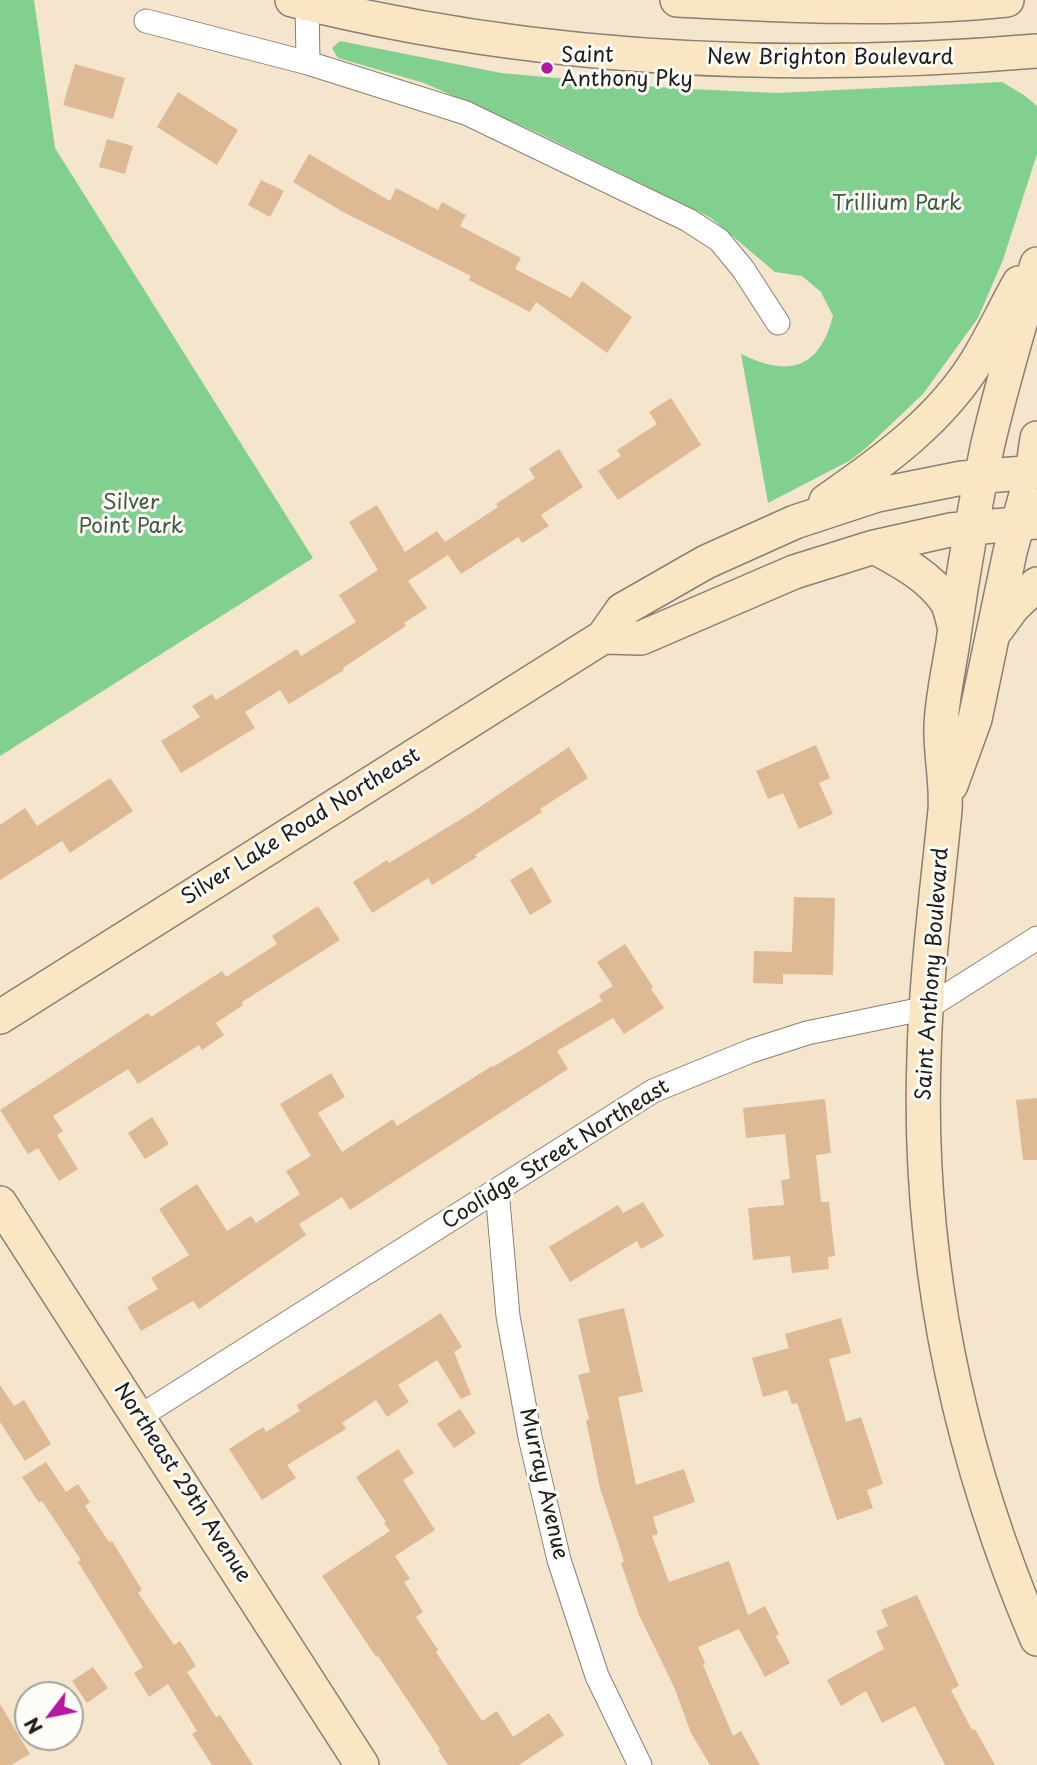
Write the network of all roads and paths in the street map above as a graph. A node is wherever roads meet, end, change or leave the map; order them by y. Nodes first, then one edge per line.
1 (677, 0) edge
2 (1007, 0) edge
3 (302, 1) edge
4 (146, 21) dead end
5 (1037, 51) edge
6 (308, 63) junction
7 (1037, 251) edge
8 (1037, 264) edge
9 (778, 323) dead end
10 (1037, 438) edge
11 (1014, 474) edge
12 (795, 522) junction
13 (1005, 525) edge
14 (874, 547) junction
15 (1037, 584) edge
16 (955, 628) junction
17 (993, 634) junction
18 (603, 637) junction
19 (946, 797) junction
20 (1037, 938) edge
21 (927, 1008) junction
22 (0, 1017) edge
23 (497, 1190) junction
24 (0, 1203) edge
25 (139, 1417) junction
26 (1037, 1639) edge
27 (362, 1765) edge
28 (640, 1765) edge

1 - 2 main road
3 - 5 main road, New Brighton Boulevard
3 - 6 street
4 - 6 street
6 - 9 street
7 - 12 main road
8 - 11 main road, Saint Anthony Boulevard
10 - 11 main road, Saint Anthony Boulevard
11 - 12 main road, Silver Lake Road Northeast
11 - 13 main road, Saint Anthony Boulevard
11 - 13 main road, Saint Anthony Boulevard
12 - 18 main road, Silver Lake Road Northeast
13 - 14 main road
13 - 16 main road, Saint Anthony Boulevard
13 - 17 main road, Saint Anthony Boulevard
14 - 16 main road
14 - 18 main road
15 - 17 main road
16 - 19 main road, Saint Anthony Boulevard
17 - 19 main road, Saint Anthony Boulevard
18 - 22 main road, Silver Lake Road Northeast
19 - 21 main road, Saint Anthony Boulevard
20 - 21 street, Coolidge Street Northeast
21 - 23 street, Coolidge Street Northeast
21 - 26 main road, Saint Anthony Boulevard
23 - 25 street, Coolidge Street Northeast
23 - 28 street, Murray Avenue
24 - 25 main road, Northeast 29th Avenue
25 - 27 main road, Northeast 29th Avenue

